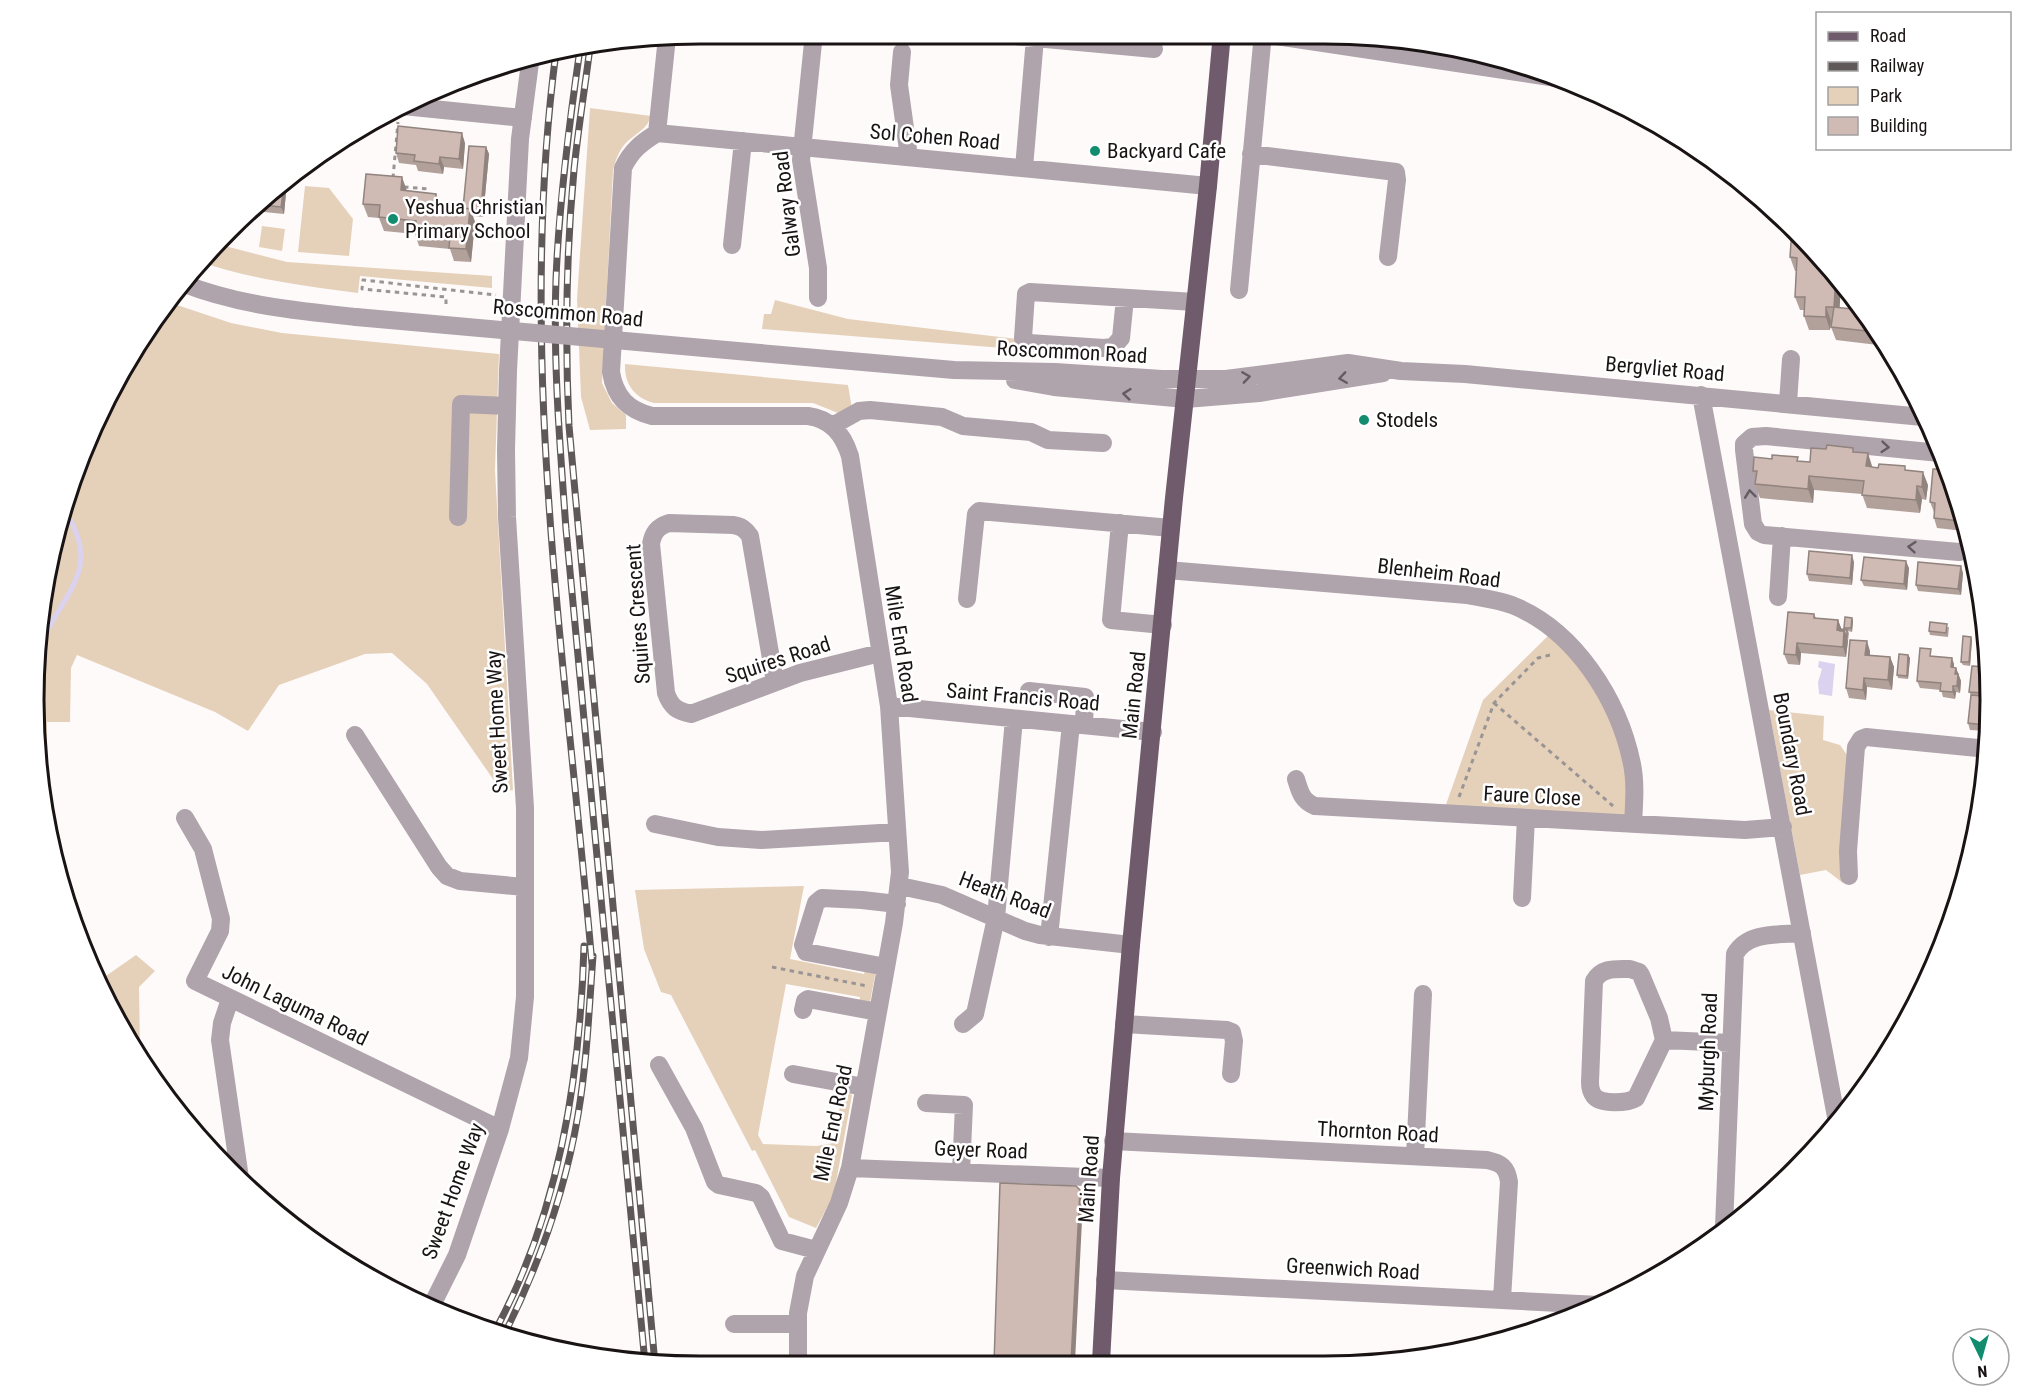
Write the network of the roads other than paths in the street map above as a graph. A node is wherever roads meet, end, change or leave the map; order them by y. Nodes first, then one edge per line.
1 (813, 44) edge
2 (1034, 44) edge
3 (1100, 44) edge
4 (1221, 44) edge
5 (1261, 44) edge
6 (1336, 44) edge
7 (665, 45) edge
8 (1154, 49) dead end
9 (902, 52) dead end
10 (530, 66) edge
11 (1509, 71) edge
12 (408, 111) edge
13 (523, 118) junction
14 (657, 133) junction
15 (743, 141) junction
16 (801, 147) junction
17 (1251, 154) junction
18 (909, 157) junction
19 (1024, 168) junction
20 (1208, 186) junction
21 (732, 245) dead end
22 (1388, 257) dead end
23 (191, 286) edge
24 (1239, 290) dead end
25 (818, 298) dead end
26 (1125, 298) junction
27 (1196, 303) junction
28 (1791, 359) dead end
29 (954, 370) junction
30 (1401, 370) junction
31 (1187, 379) junction
32 (1701, 395) junction
33 (1186, 399) junction
34 (1788, 403) junction
35 (507, 405) junction
36 (1915, 416) edge
37 (832, 426) junction
38 (1103, 443) dead end
39 (1932, 452) edge
40 (458, 517) dead end
41 (1120, 523) junction
42 (1171, 528) junction
43 (1782, 537) junction
44 (1962, 551) edge
45 (1167, 570) junction
46 (1778, 597) dead end
47 (967, 599) dead end
48 (1163, 625) junction
49 (880, 653) junction
50 (775, 682) junction
51 (1029, 691) dead end
52 (889, 706) junction
53 (691, 714) joint
54 (1014, 718) junction
55 (1077, 724) junction
56 (1153, 732) junction
57 (355, 735) dead end
58 (1978, 747) edge
59 (1296, 779) dead end
60 (185, 818) dead end
61 (1526, 818) junction
62 (655, 824) dead end
63 (1633, 824) junction
64 (1783, 827) junction
65 (897, 832) junction
66 (1849, 876) dead end
67 (525, 887) junction
68 (898, 895) junction
69 (1522, 898) dead end
70 (996, 918) junction
71 (1802, 933) junction
72 (1049, 937) junction
73 (1131, 945) junction
74 (886, 967) junction
75 (1423, 994) dead end
76 (230, 999) junction
77 (803, 1010) dead end
78 (878, 1012) junction
79 (963, 1024) dead end
80 (1124, 1024) junction
81 (1664, 1040) junction
82 (1731, 1043) junction
83 (659, 1065) dead end
84 (793, 1074) dead end
85 (1231, 1074) dead end
86 (864, 1087) junction
87 (926, 1103) dead end
88 (1835, 1110) edge
89 (500, 1129) junction
90 (1113, 1141) junction
91 (1415, 1156) junction
92 (238, 1165) edge
93 (850, 1168) junction
94 (961, 1172) junction
95 (1111, 1178) junction
96 (1724, 1219) edge
97 (816, 1250) junction
98 (1105, 1280) junction
99 (1502, 1299) junction
100 (435, 1300) edge
101 (1580, 1304) edge
102 (798, 1323) junction
103 (734, 1324) dead end
104 (798, 1356) edge
105 (1101, 1356) edge

1 - 16 street, Galway Road
2 - 19 street
3 - 8 street
4 - 20 main road, Main Road
5 - 17 street
6 - 11 street
7 - 14 street
9 - 18 street
10 - 13 street, Sweet Home Way
12 - 13 street
13 - 35 street, Sweet Home Way
14 - 15 street, Sol Cohen Road
14 - 37 street
15 - 16 street, Sol Cohen Road
15 - 21 street
16 - 18 street, Sol Cohen Road
16 - 25 street, Galway Road
17 - 22 street
17 - 24 street
18 - 19 street, Sol Cohen Road
19 - 20 street, Sol Cohen Road
20 - 27 main road, Main Road
23 - 29 street, Roscommon Road, bridge
26 - 26 street
26 - 27 street
27 - 31 main road, Main Road
28 - 34 street
29 - 31 street, Roscommon Road
33 -> 29 street, Roscommon Road
31 -> 30 street, Bergvliet Road
30 - 32 street, Bergvliet Road
30 -> 33 street, Bergvliet Road
31 - 33 main road, Main Road
32 - 34 street, Bergvliet Road
32 - 64 street, Boundary Road
33 - 42 main road, Main Road
34 - 36 street, Bergvliet Road
35 - 40 street
35 - 67 street, Sweet Home Way
37 - 38 street
37 - 49 street, Mile End Road
43 -> 39 street
41 - 42 street
41 - 47 street
41 - 48 street
42 - 45 main road, Main Road
44 -> 43 street
43 - 46 street
45 - 48 main road, Main Road
45 - 63 street, Blenheim Road
48 - 56 main road, Main Road
49 - 50 street, Squires Road
49 - 52 street, Mile End Road
50 - 53 street, Squires Road
50 - 53 street, Squires Crescent
51 - 55 street
52 - 54 street, Saint Francis Road
52 - 65 street, Mile End Road
54 - 55 street, Saint Francis Road
54 - 70 street
55 - 56 street, Saint Francis Road
55 - 72 street
56 - 73 main road, Main Road
57 - 67 street
58 - 66 street
59 - 61 street, Faure Close
60 - 76 street, John Laguma Road
61 - 63 street, Faure Close
61 - 69 street
62 - 65 street
63 - 64 street, Faure Close
64 - 71 street, Boundary Road
65 - 68 street, Mile End Road
67 - 89 street, Sweet Home Way
68 - 70 street, Heath Road
68 - 74 street, Mile End Road
68 - 74 street, Heath Road
70 - 72 street, Heath Road
70 - 79 street
71 - 82 street, Myburgh Road
71 - 88 street, Boundary Road
72 - 73 street, Heath Road
73 - 80 main road, Main Road
74 - 78 street, Mile End Road
75 - 91 street
76 - 89 street, John Laguma Road
76 - 92 street
77 - 78 street
78 - 86 street, Mile End Road
80 - 85 street
80 - 90 main road, Main Road
81 - 81 street
81 - 82 street
82 - 96 street, Myburgh Road
83 - 97 street
84 - 86 street
86 - 93 street, Mile End Road
87 - 94 street
89 - 100 street, Sweet Home Way
90 - 91 street, Thornton Road
90 - 95 main road, Main Road
91 - 99 street, Thornton Road
93 - 94 street, Geyer Road
93 - 97 street, Mile End Road
94 - 95 street, Geyer Road
95 - 98 main road, Main Road
97 - 102 street, Mile End Road
98 - 99 street, Greenwich Road
98 - 105 main road, Main Road
99 - 101 street, Greenwich Road
102 - 103 street
102 - 104 street, Mile End Road

